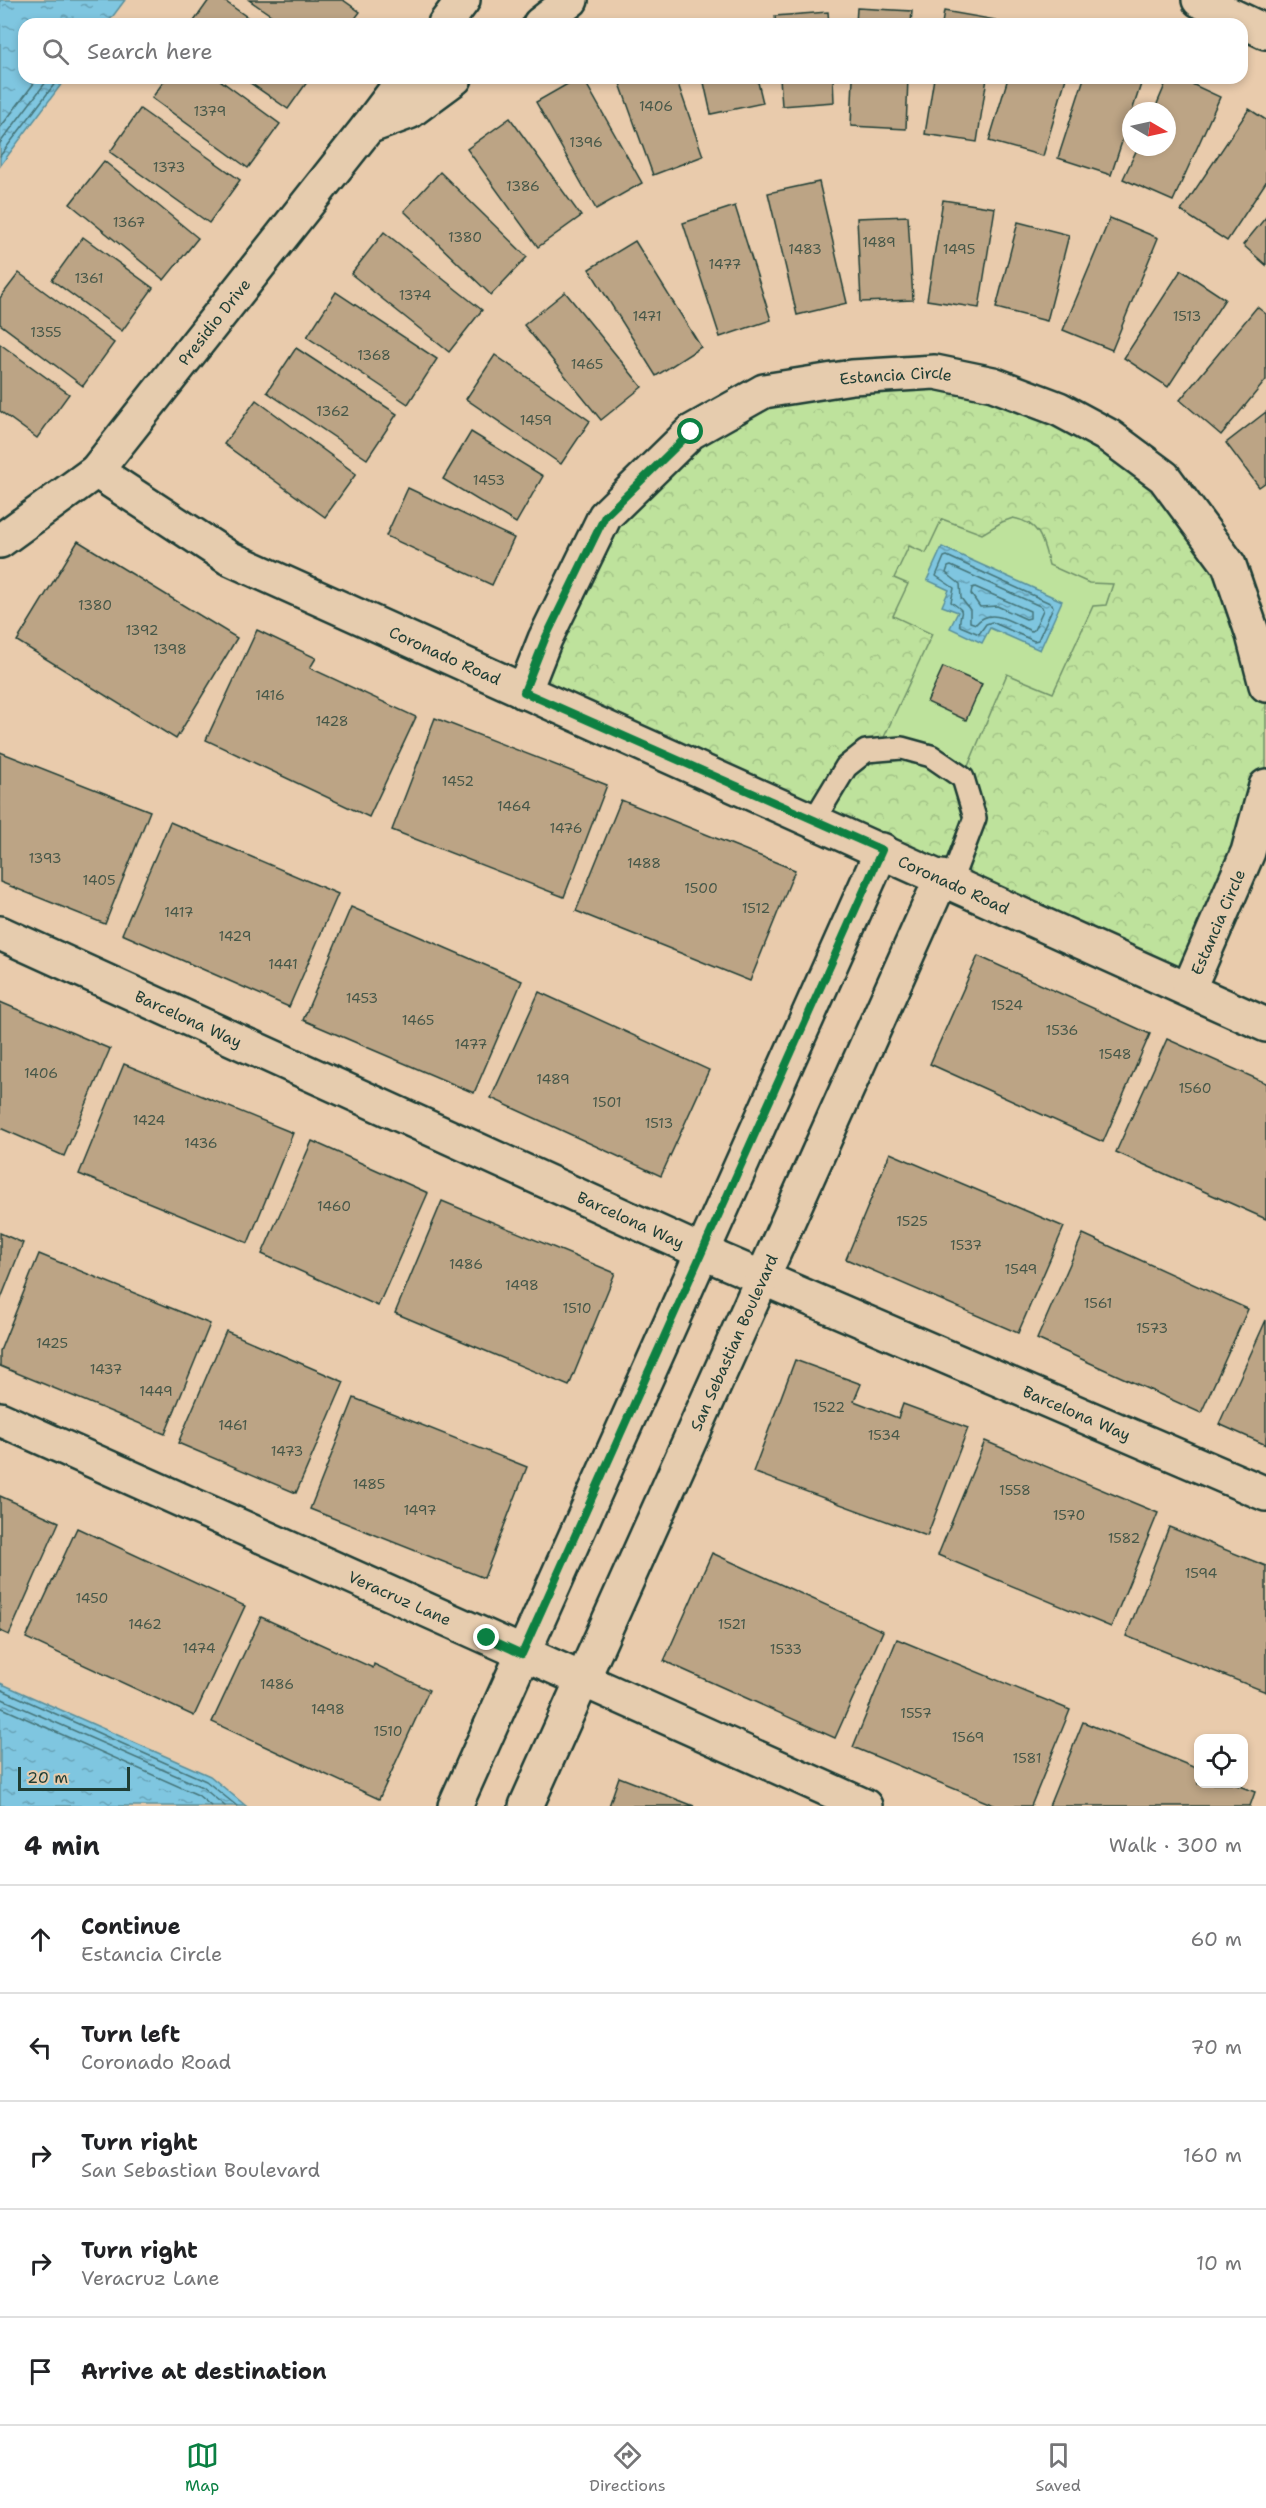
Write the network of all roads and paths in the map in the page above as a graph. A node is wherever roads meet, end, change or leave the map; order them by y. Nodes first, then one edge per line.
1 (463, 0) edge
2 (565, 0) edge
3 (1199, 0) edge
4 (450, 18) edge
5 (546, 18) edge
6 (1237, 18) edge
7 (1248, 23) edge
8 (1266, 32) edge
9 (400, 84) edge
10 (447, 84) edge
11 (368, 127) junction
12 (96, 471) junction
13 (0, 541) edge
14 (1266, 686) edge
15 (524, 692) junction
16 (1266, 786) edge
17 (814, 820) junction
18 (882, 850) junction
19 (946, 879) junction
20 (0, 933) edge
21 (1189, 988) junction
22 (1266, 1024) edge
23 (702, 1252) junction
24 (762, 1278) junction
25 (0, 1419) edge
26 (1266, 1494) edge
27 (522, 1654) junction
28 (582, 1680) junction
29 (454, 1806) edge
30 (526, 1806) edge
31 (865, 1806) edge

1 - 4 street
2 - 5 street
3 - 6 street
7 - 8 street
9 - 11 street, Presidio Drive
10 - 11 street
11 - 12 street, Presidio Drive
12 - 13 street, Presidio Drive
12 - 15 street, Coronado Road
14 - 15 street, Estancia Circle
15 - 17 street, Coronado Road
16 - 21 street, Estancia Circle
17 - 18 street, Coronado Road
17 - 19 lane
18 - 19 street, Coronado Road
18 - 23 street
19 - 21 street, Coronado Road
19 - 24 street, San Sebastian Boulevard
20 - 23 street, Barcelona Way
21 - 22 street, Coronado Road
23 - 24 street, Barcelona Way
23 - 27 street
24 - 26 street, Barcelona Way
24 - 28 street, San Sebastian Boulevard
25 - 27 street, Veracruz Lane
27 - 28 street, Veracruz Lane
27 - 29 street
28 - 30 street, San Sebastian Boulevard
28 - 31 street, Veracruz Lane

